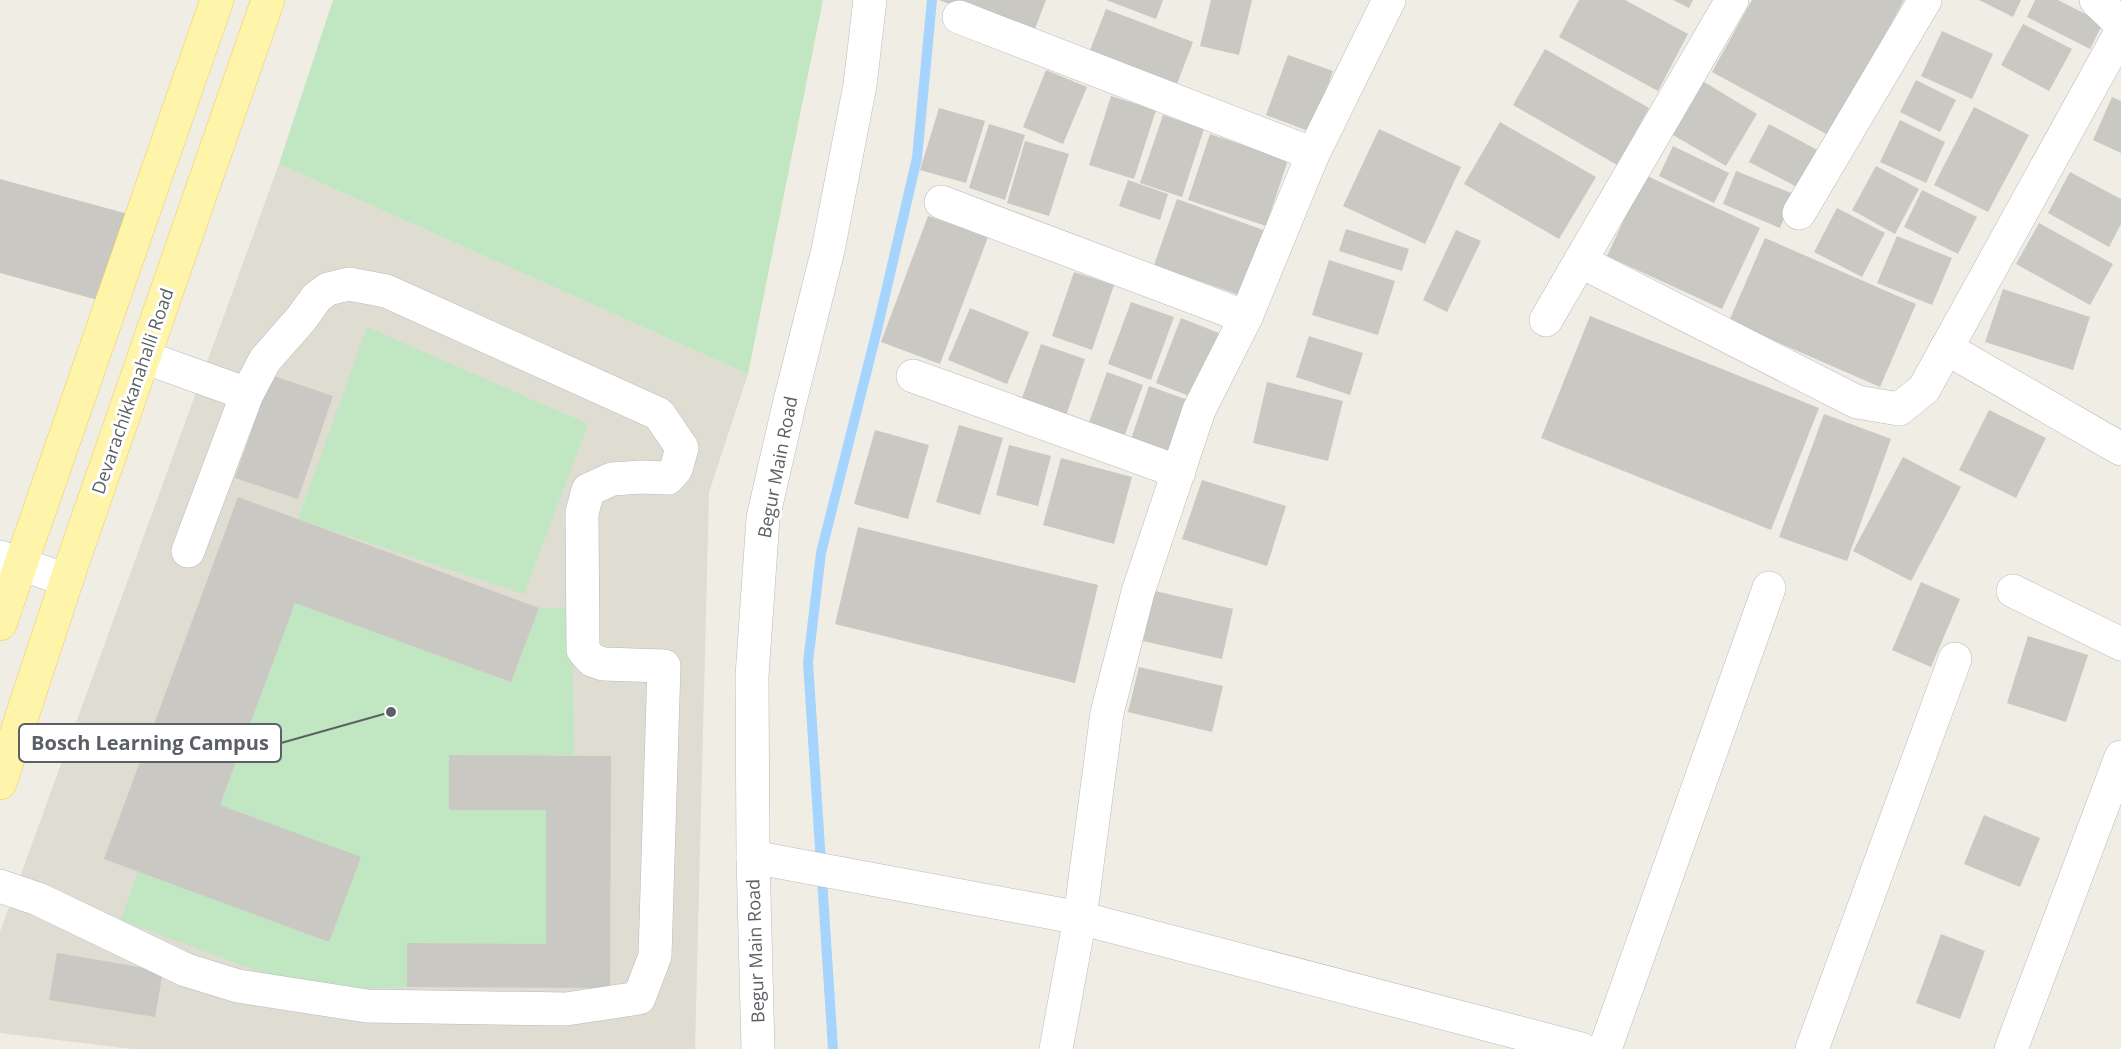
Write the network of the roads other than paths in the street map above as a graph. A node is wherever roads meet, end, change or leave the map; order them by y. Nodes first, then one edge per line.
1 (217, 0) edge
2 (268, 0) edge
3 (870, 0) edge
4 (1732, 0) edge
5 (1925, 0) edge
6 (2096, 0) edge
7 (1376, 3) edge
8 (960, 17) dead end
9 (2121, 24) edge
10 (2121, 32) edge
11 (1313, 154) junction
12 (940, 202) dead end
13 (1799, 213) dead end
14 (1580, 261) junction
15 (1246, 316) junction
16 (1546, 320) dead end
17 (1946, 348) junction
18 (144, 357) junction
19 (913, 376) dead end
20 (247, 394) junction
21 (2121, 449) edge
22 (1179, 472) junction
23 (188, 550) dead end
24 (11, 560) edge
25 (67, 580) junction
26 (1769, 588) dead end
27 (2013, 591) dead end
28 (0, 624) edge
29 (2121, 644) edge
30 (1955, 659) dead end
31 (2121, 757) edge
32 (0, 783) edge
33 (753, 857) junction
34 (0, 886) edge
35 (1080, 918) junction
36 (758, 1049) edge
37 (1056, 1049) edge
38 (1581, 1049) edge
39 (1605, 1049) edge
40 (1812, 1049) edge
41 (2011, 1049) edge

1 - 24 main road
2 - 18 main road, Devarachikkanahalli Road
3 - 33 street, Begur Main Road
4 - 14 street
5 - 13 street
6 - 9 street
7 - 11 street
8 - 11 street
10 - 17 street
11 - 15 street
12 - 15 street
14 - 16 street
14 - 17 street
15 - 22 street
17 - 21 street
18 - 20 street
18 - 25 main road, Devarachikkanahalli Road
19 - 22 street
20 - 23 street
20 - 34 street
22 - 35 street
24 - 25 street
24 - 28 main road
25 - 32 main road, Devarachikkanahalli Road
26 - 39 street
27 - 29 street
30 - 40 street
31 - 41 street
33 - 35 street
33 - 36 street, Begur Main Road
35 - 37 street
35 - 38 street

